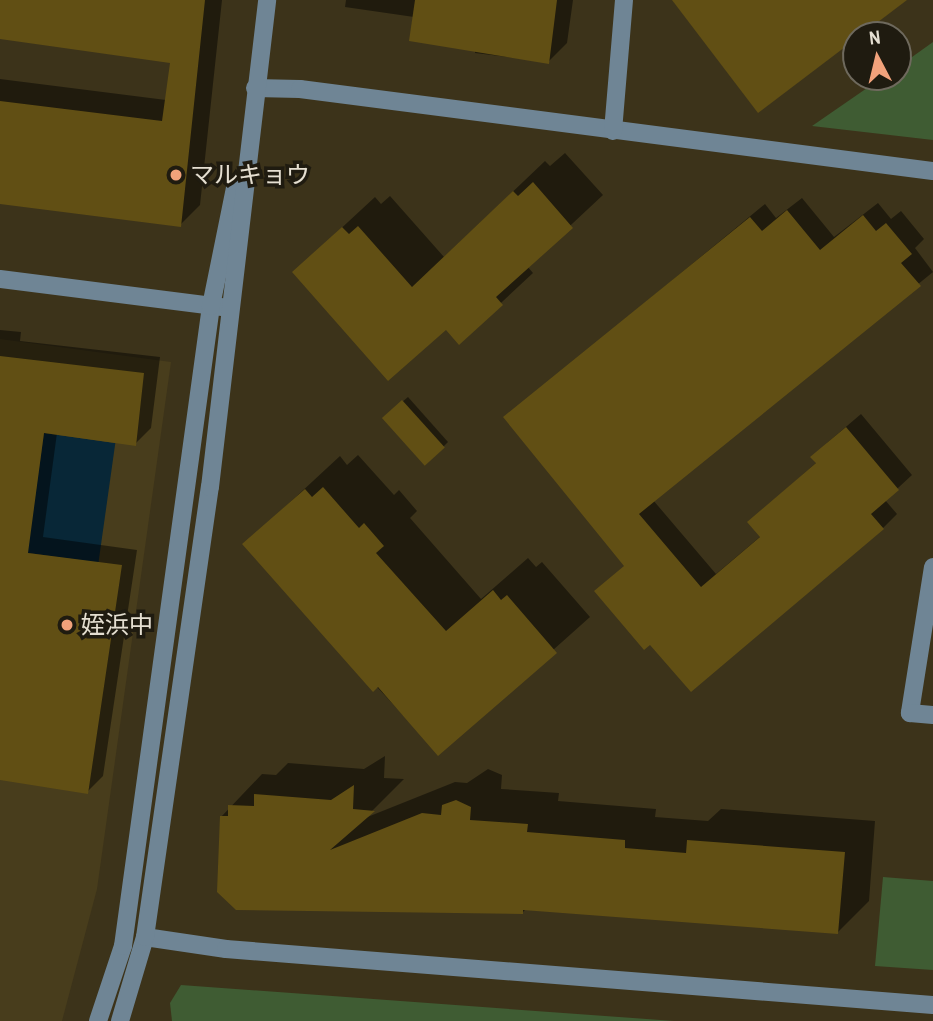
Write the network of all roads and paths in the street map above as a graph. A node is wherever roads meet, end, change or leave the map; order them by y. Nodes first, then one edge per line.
1 (267, 0) edge
2 (624, 0) edge
3 (255, 88) junction
4 (613, 131) junction
5 (933, 171) edge
6 (0, 279) edge
7 (211, 306) junction
8 (233, 308) junction
9 (933, 567) edge
10 (933, 715) edge
11 (145, 937) junction
12 (933, 1004) edge
13 (98, 1021) edge
14 (120, 1021) edge

1 - 3 street
2 - 4 street
3 - 4 street
3 - 7 street
3 - 8 street
4 - 5 street
6 - 7 street
7 - 8 street
7 - 13 street
8 - 11 street
9 - 10 street
11 - 12 street
11 - 14 street

